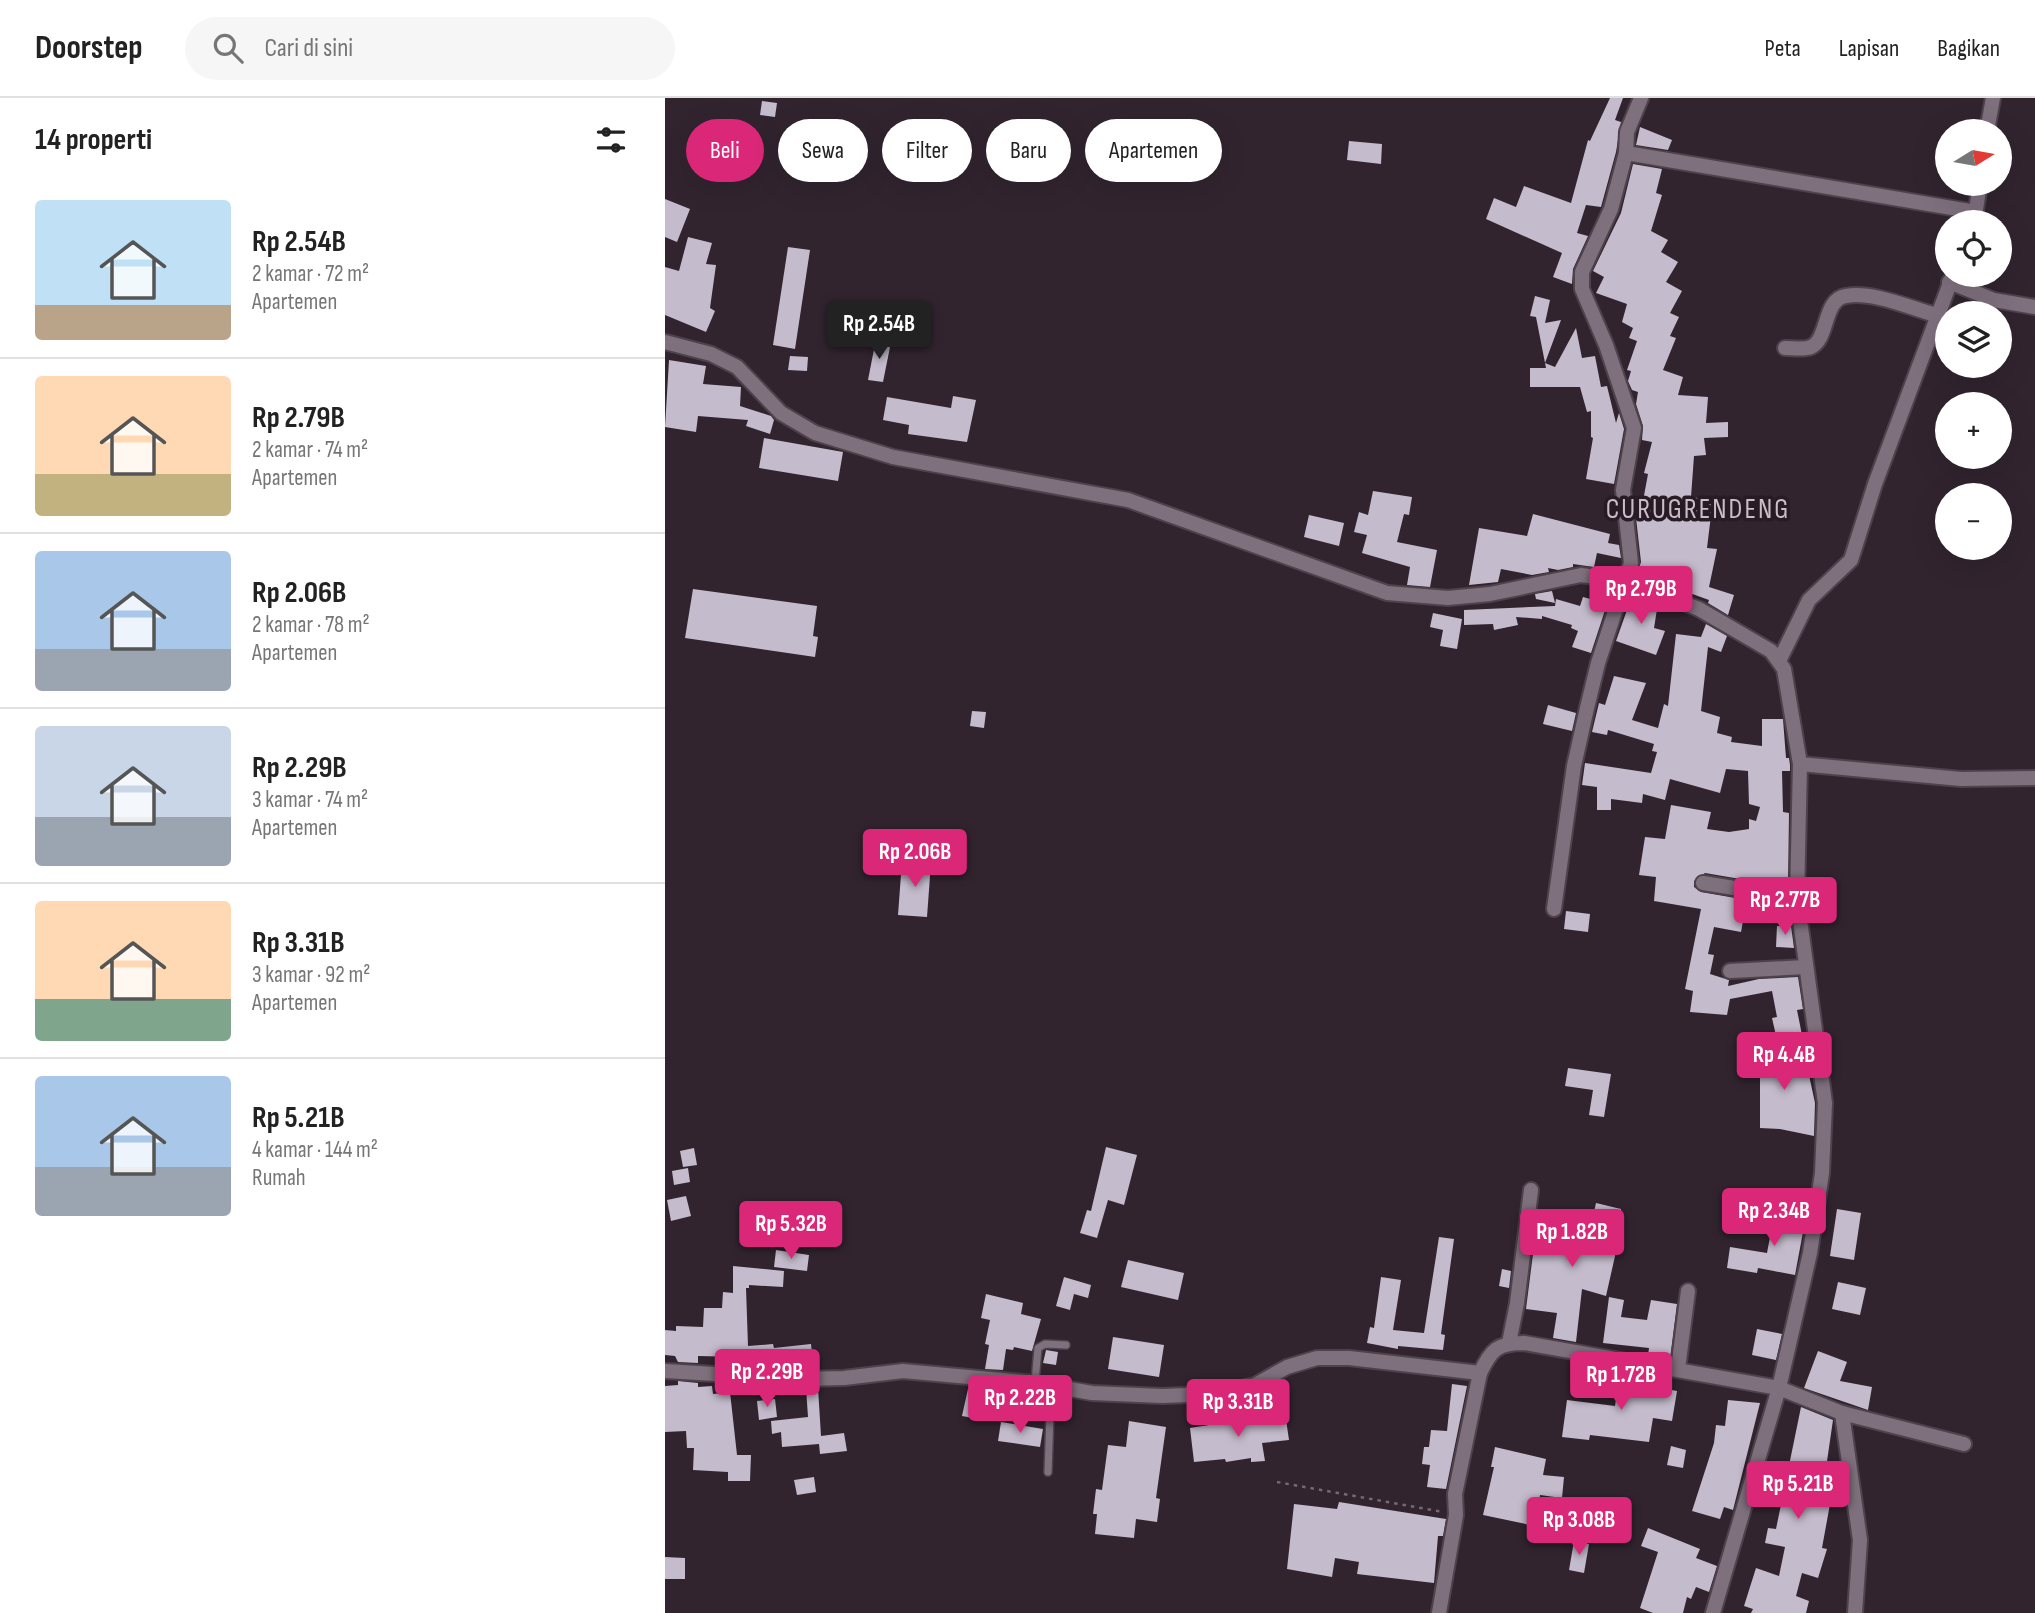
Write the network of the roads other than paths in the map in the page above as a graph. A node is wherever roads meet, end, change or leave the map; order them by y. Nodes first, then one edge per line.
1 (1641, 98) edge
2 (1993, 98) edge
3 (1989, 119) edge
4 (1626, 153) junction
5 (1937, 210) edge
6 (1969, 287) edge
7 (2035, 307) edge
8 (1935, 315) edge
9 (1935, 318) edge
10 (665, 342) edge
11 (1785, 348) dead end
12 (1628, 581) junction
13 (1779, 661) junction
14 (1800, 764) junction
15 (2035, 779) edge
16 (1703, 883) dead end
17 (1797, 898) junction
18 (1554, 909) dead end
19 (1806, 967) junction
20 (1730, 971) dead end
21 (1531, 1190) dead end
22 (1688, 1291) dead end
23 (1509, 1343) junction
24 (1066, 1345) dead end
25 (1678, 1369) junction
26 (665, 1371) edge
27 (1480, 1373) junction
28 (1035, 1383) junction
29 (1051, 1386) junction
30 (1779, 1388) junction
31 (1842, 1413) junction
32 (1965, 1444) dead end
33 (1048, 1472) dead end
34 (1439, 1613) edge
35 (1713, 1613) edge
36 (1855, 1613) edge

1 - 4 street
2 - 3 street
4 - 5 street
4 - 12 street
6 - 7 street
8 - 11 street
9 - 13 street
10 - 12 street
12 - 13 street
12 - 18 street
13 - 14 street
14 - 15 street
14 - 17 street
16 - 17 street
17 - 19 street
19 - 20 street
19 - 30 street
21 - 23 street
22 - 25 street
23 - 25 street
23 - 27 street
24 - 28 lane
25 - 30 street
26 - 28 street
27 - 29 street
27 - 34 street
28 - 29 street
29 - 33 lane
30 - 31 street
30 - 35 street
31 - 32 street
31 - 36 street

